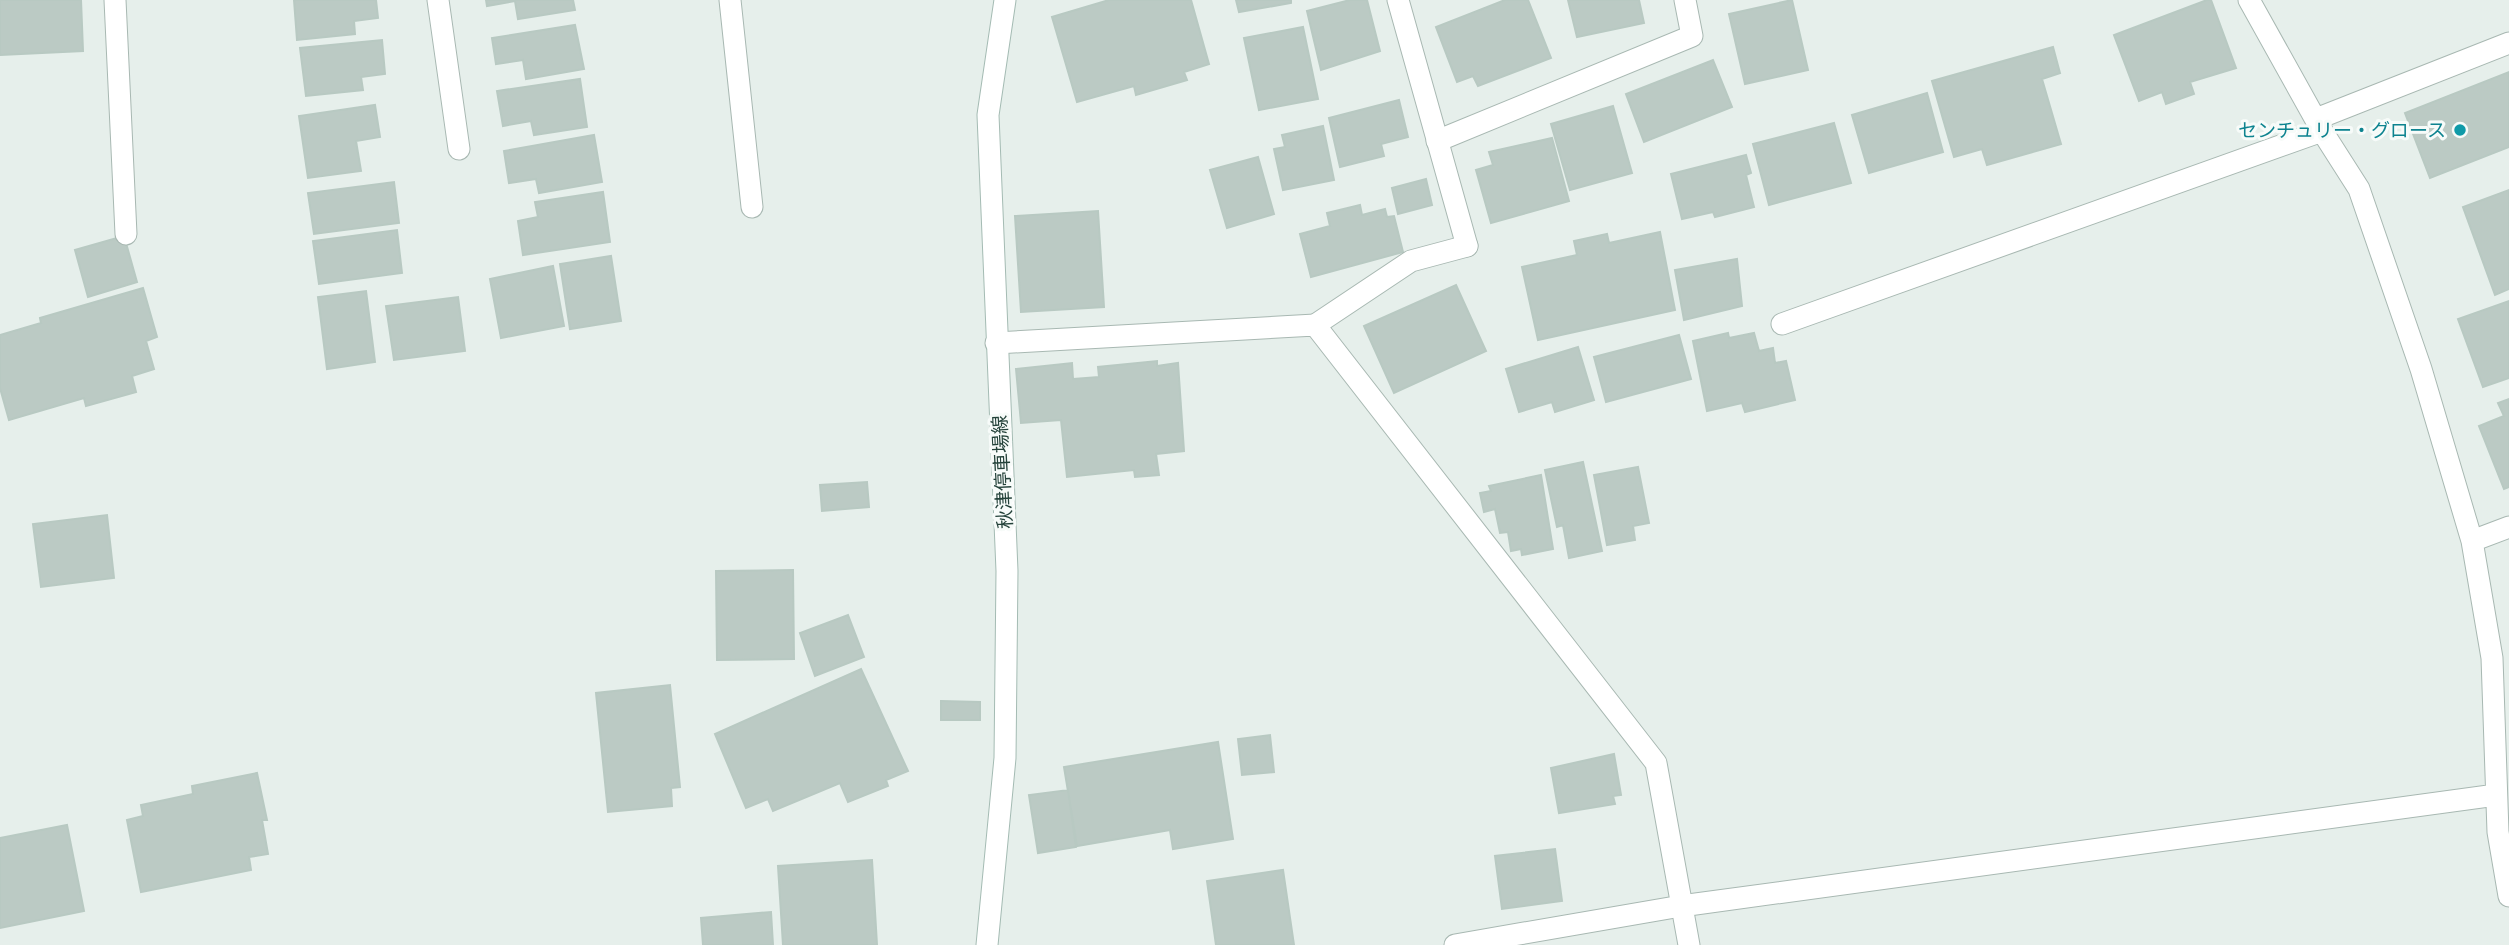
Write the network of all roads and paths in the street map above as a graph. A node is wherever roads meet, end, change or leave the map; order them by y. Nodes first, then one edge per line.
1 (115, 0) edge
2 (438, 0) edge
3 (730, 0) edge
4 (1005, 0) edge
5 (1398, 0) edge
6 (1685, 0) edge
7 (2249, 0) edge
8 (2509, 43) edge
9 (2319, 125) junction
10 (1437, 141) junction
11 (459, 149) dead end
12 (752, 207) dead end
13 (126, 234) dead end
14 (1782, 324) dead end
15 (1315, 325) junction
16 (996, 343) junction
17 (2509, 527) edge
18 (2472, 541) junction
19 (2497, 795) junction
20 (2503, 831) edge
21 (2509, 896) edge
22 (1681, 906) junction
23 (987, 945) edge
24 (1455, 945) edge
25 (1689, 945) edge

1 - 13 street
2 - 11 street
3 - 12 street
4 - 16 street, 秋津停車場線
5 - 10 street
6 - 10 street
7 - 9 street
8 - 9 street
9 - 14 street
9 - 18 street
10 - 15 street
15 - 16 street
15 - 22 street
16 - 23 street, 秋津停車場線
17 - 18 street
18 - 19 street
19 - 20 street
19 - 22 street
20 - 21 street
22 - 24 street
22 - 25 street

